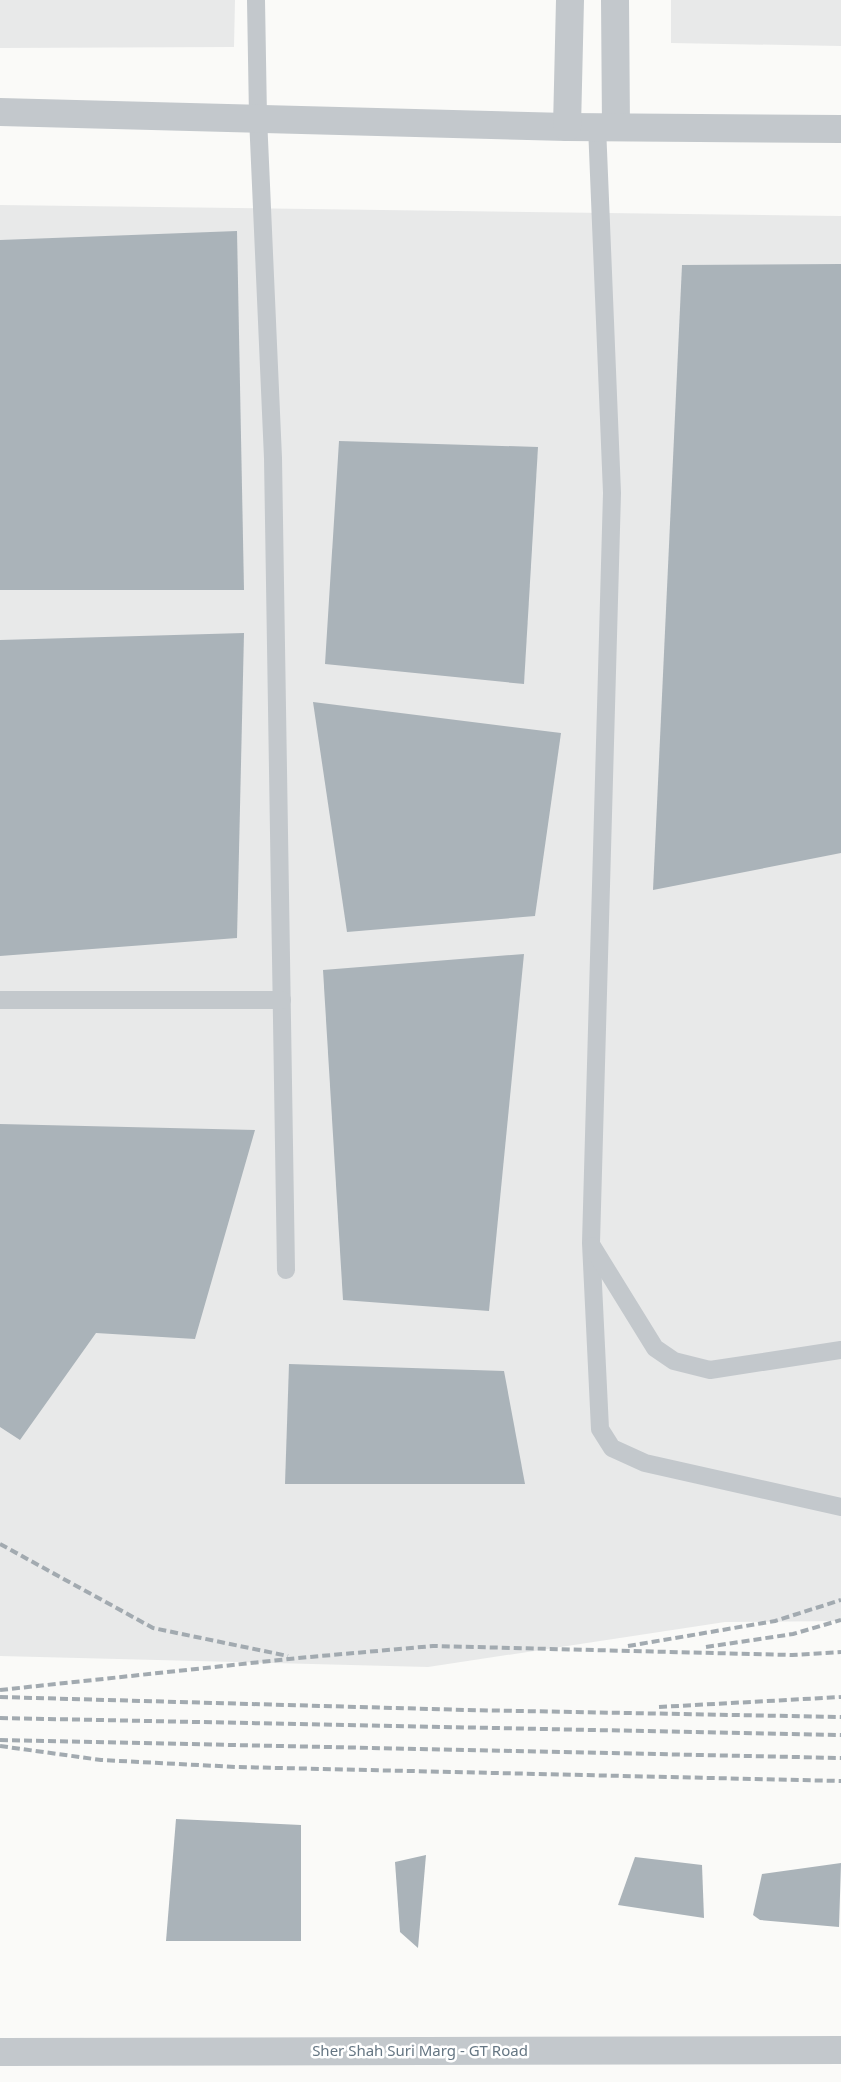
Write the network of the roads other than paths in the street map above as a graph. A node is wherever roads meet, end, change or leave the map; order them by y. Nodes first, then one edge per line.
1 (256, 0) edge
2 (570, 0) edge
3 (615, 0) edge
4 (0, 112) edge
5 (258, 117) junction
6 (607, 126) junction
7 (567, 127) junction
8 (841, 129) edge
9 (0, 1000) edge
10 (282, 1000) junction
11 (590, 1243) junction
12 (286, 1270) dead end
13 (841, 1350) edge
14 (841, 1507) edge
15 (841, 2050) edge
16 (0, 2052) edge

1 - 5 lane
2 - 7 street
3 - 6 street
4 - 5 street
5 - 7 street
5 - 10 lane
6 - 7 street
6 - 8 street
6 - 11 lane
9 - 10 lane
10 - 12 lane
11 - 13 lane
11 - 14 lane
15 - 16 street, Sher Shah Suri Marg - GT Road

